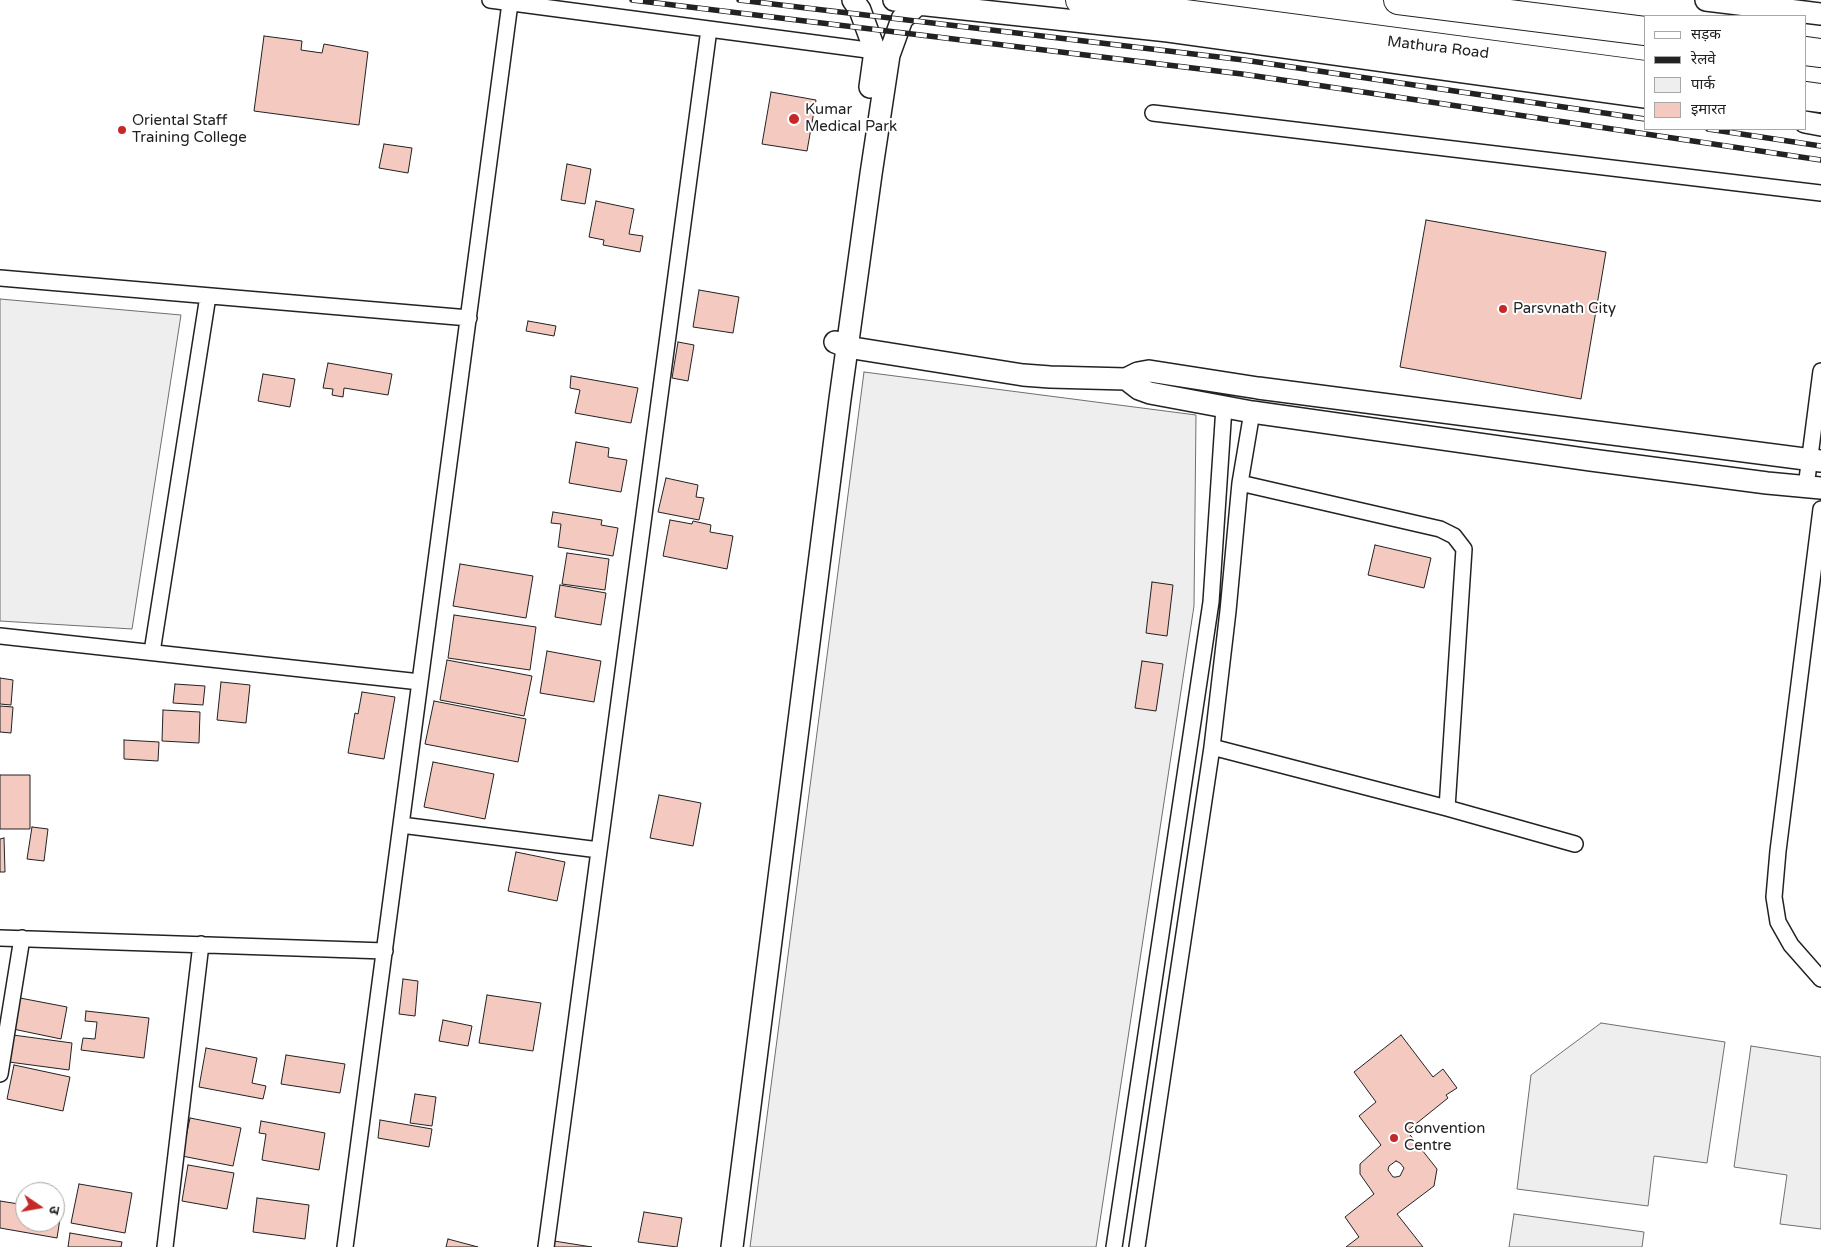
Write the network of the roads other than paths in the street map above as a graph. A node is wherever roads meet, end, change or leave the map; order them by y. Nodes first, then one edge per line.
1 (490, 0) edge
2 (853, 0) edge
3 (894, 0) edge
4 (1080, 0) edge
5 (1398, 0) edge
6 (1706, 0) edge
7 (510, 3) junction
8 (918, 4) junction
9 (1821, 14) edge
10 (1162, 21) junction
11 (709, 29) junction
12 (1644, 31) edge
13 (875, 51) junction
14 (1806, 51) edge
15 (1821, 53) edge
16 (1644, 75) edge
17 (1806, 96) edge
18 (1644, 97) edge
19 (1821, 98) edge
20 (1153, 113) dead end
21 (1806, 122) edge
22 (1821, 125) edge
23 (1821, 193) edge
24 (0, 278) edge
25 (208, 296) junction
26 (468, 318) junction
27 (841, 344) junction
28 (1821, 371) edge
29 (1126, 379) junction
30 (1224, 407) junction
31 (1252, 412) junction
32 (1815, 460) edge
33 (1240, 484) junction
34 (1813, 487) edge
35 (1821, 510) edge
36 (0, 636) edge
37 (152, 652) junction
38 (420, 682) junction
39 (1212, 747) junction
40 (1447, 808) junction
41 (402, 825) junction
42 (1576, 844) dead end
43 (599, 850) junction
44 (0, 938) edge
45 (22, 938) junction
46 (201, 944) junction
47 (385, 951) junction
48 (1821, 979) edge
49 (0, 1074) edge
50 (165, 1247) edge
51 (345, 1247) edge
52 (546, 1247) edge
53 (719, 1247) edge
54 (732, 1247) edge
55 (1114, 1247) edge
56 (1138, 1247) edge

1 - 7 street
2 - 13 street
3 - 8 street
4 - 10 highway, Mathura Road
5 - 12 highway
6 - 9 street
7 - 11 street
7 - 26 street
8 - 10 street
8 - 27 street
10 - 16 highway, Mathura Road
10 - 18 street
11 - 13 street
11 - 43 street
13 - 27 street
14 - 15 highway
17 - 19 highway
20 - 23 street
21 - 22 street
24 - 25 street
25 - 26 street
25 - 37 street
26 - 38 street
27 - 29 street
27 - 53 street
27 - 54 street
28 - 32 street
29 - 30 street
29 - 32 street
30 - 31 street
30 - 55 street
31 - 33 street
31 - 34 street
32 - 34 street
33 - 39 street
33 - 40 street
35 - 48 street
36 - 37 street
37 - 38 street
38 - 41 street
39 - 40 street
39 - 56 street
40 - 42 street
41 - 43 street
41 - 47 street
43 - 52 street
44 - 45 street
45 - 46 street
45 - 49 street
46 - 47 street
46 - 50 street
47 - 51 street

